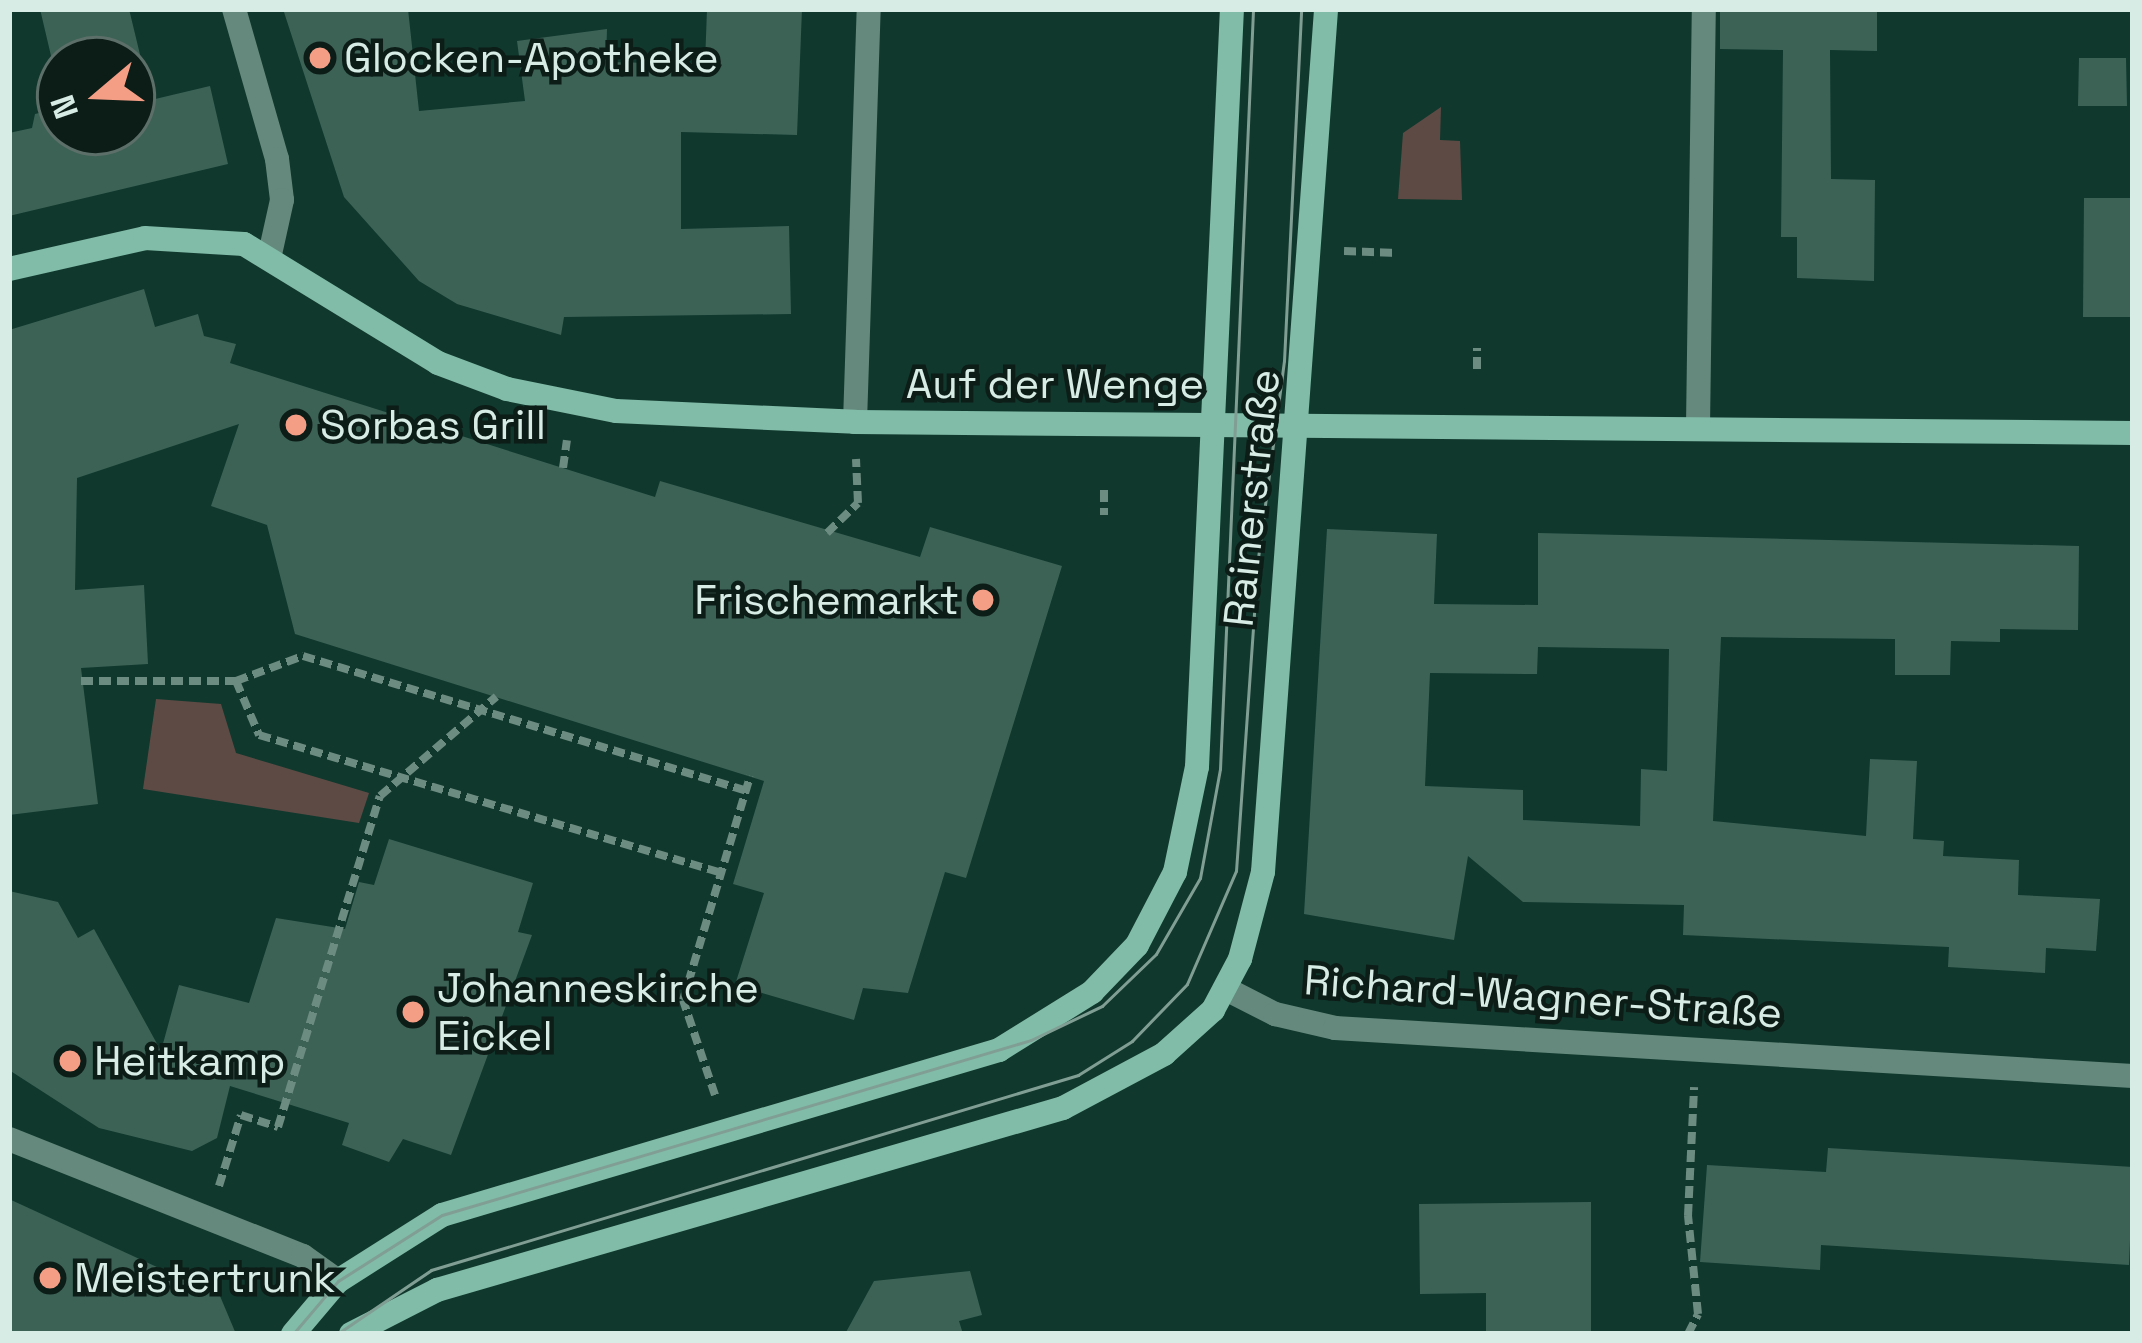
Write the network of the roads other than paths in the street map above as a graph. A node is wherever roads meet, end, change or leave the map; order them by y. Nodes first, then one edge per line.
1 (234, 9) edge
2 (868, 9) edge
3 (1232, 9) edge
4 (1326, 9) edge
5 (1704, 9) edge
6 (270, 254) junction
7 (9, 269) edge
8 (855, 422) junction
9 (1210, 424) junction
10 (1298, 424) junction
11 (1698, 426) junction
12 (2133, 433) edge
13 (1228, 989) junction
14 (2133, 1076) edge
15 (9, 1139) edge
16 (338, 1281) junction
17 (293, 1334) edge
18 (351, 1334) edge

1 - 6 street
2 - 8 street
3 - 9 street, Rainerstraße
4 - 10 street, Rainerstraße
5 - 11 street
6 - 7 street, Auf der Wenge
6 - 8 street, Auf der Wenge
8 - 9 street, Auf der Wenge
9 - 10 street, Auf der Wenge
9 - 16 street, Rainerstraße
10 - 11 street, Auf der Wenge
10 - 13 street, Rainerstraße
11 - 12 street, Auf der Wenge
13 - 14 street, Richard-Wagner-Straße
13 - 18 street
15 - 16 street
16 - 17 street

